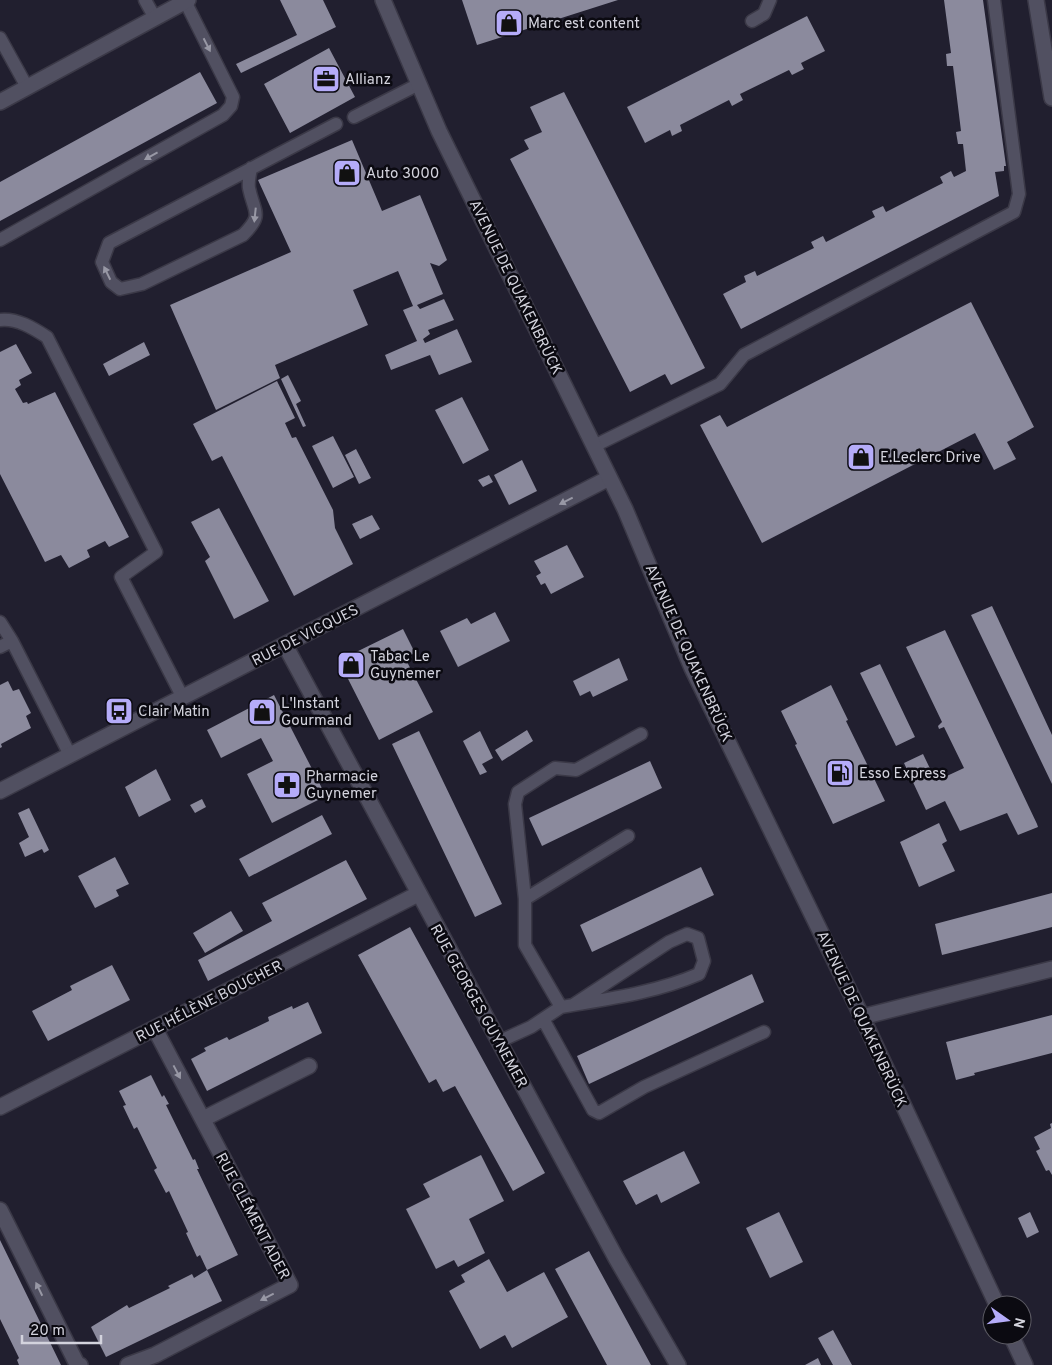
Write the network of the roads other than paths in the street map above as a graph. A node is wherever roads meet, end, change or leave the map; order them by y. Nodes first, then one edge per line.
1 (145, 0) edge
2 (383, 0) edge
3 (770, 0) edge
4 (994, 0) edge
5 (1036, 0) edge
6 (187, 1) edge
7 (155, 18) junction
8 (752, 21) dead end
9 (0, 38) edge
10 (418, 84) junction
11 (27, 87) junction
12 (1052, 98) edge
13 (0, 102) edge
14 (354, 117) dead end
15 (336, 124) dead end
16 (250, 168) junction
17 (0, 240) edge
18 (0, 320) edge
19 (594, 446) junction
20 (609, 478) junction
21 (0, 622) edge
22 (12, 641) junction
23 (285, 645) junction
24 (0, 647) edge
25 (184, 698) junction
26 (642, 734) dead end
27 (70, 755) junction
28 (0, 791) edge
29 (628, 836) dead end
30 (418, 894) junction
31 (525, 899) junction
32 (1052, 969) edge
33 (567, 1006) junction
34 (862, 1017) junction
35 (543, 1019) junction
36 (155, 1029) junction
37 (764, 1032) dead end
38 (498, 1042) junction
39 (310, 1066) dead end
40 (0, 1107) edge
41 (202, 1120) junction
42 (0, 1210) edge
43 (992, 1295) edge
44 (1016, 1345) edge
45 (157, 1360) edge
46 (78, 1364) edge
47 (128, 1365) edge
48 (678, 1365) edge
49 (1025, 1365) edge

1 - 7 lane
2 - 10 street, AVENUE DE QUAKENBRÜCK
3 - 8 lane
4 - 19 lane
5 - 12 street
6 - 7 street
6 -> 17 lane
7 - 11 street
9 - 11 lane
10 - 14 lane
10 - 19 street, AVENUE DE QUAKENBRÜCK
11 - 13 street
15 - 16 lane
16 -> 16 lane
18 - 25 lane
19 - 20 street, AVENUE DE QUAKENBRÜCK
20 -> 23 street, RUE DE VICQUES
20 - 34 street, AVENUE DE QUAKENBRÜCK
21 - 22 lane
22 - 24 lane
22 - 27 lane
23 - 25 street, RUE DE VICQUES
23 - 30 street, RUE GEORGES GUYNEMER
25 - 27 street, RUE DE VICQUES
26 - 31 lane
27 - 28 street, RUE DE VICQUES
29 - 31 lane
30 - 36 street, RUE HÉLÈNE BOUCHER
30 - 38 street, RUE GEORGES GUYNEMER
31 - 33 lane
32 - 34 street
33 - 33 lane
33 - 35 lane
34 - 43 street, AVENUE DE QUAKENBRÜCK
35 - 37 lane
35 - 38 lane
36 - 40 street, RUE HÉLÈNE BOUCHER
36 -> 41 street, RUE CLÉMENT ADER
38 - 48 street, RUE GEORGES GUYNEMER
39 - 41 street
41 -> 45 street, RUE CLÉMENT ADER
46 -> 42 street
44 - 49 street
45 - 47 street

